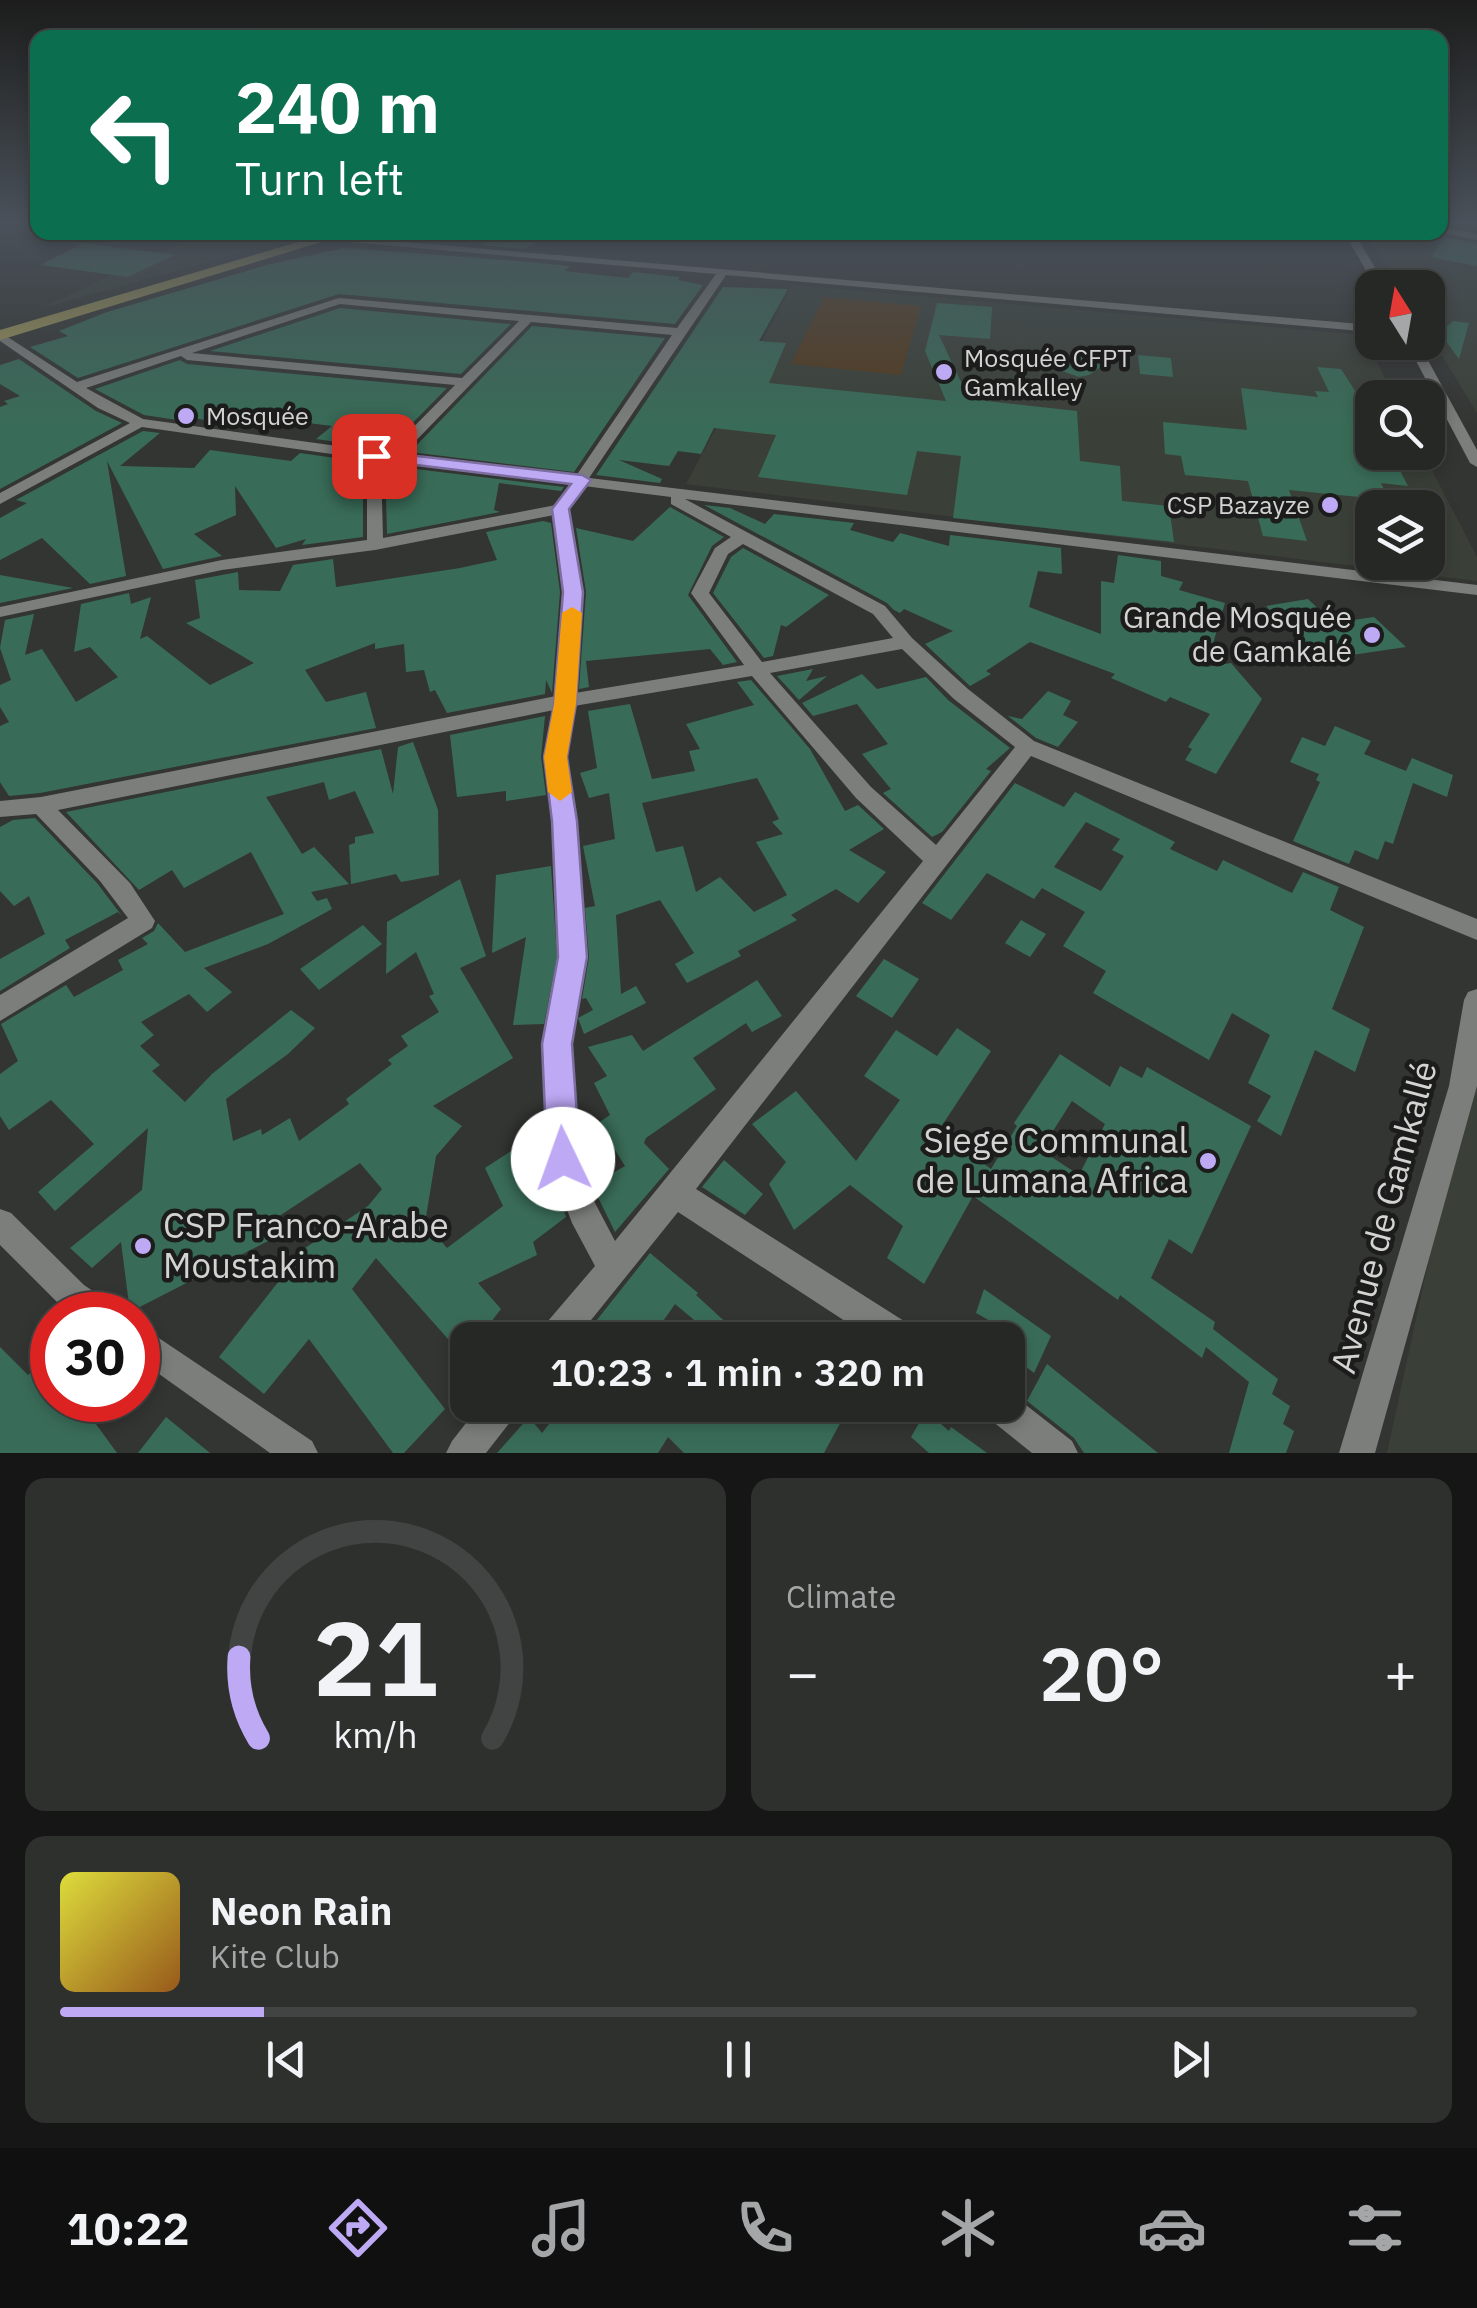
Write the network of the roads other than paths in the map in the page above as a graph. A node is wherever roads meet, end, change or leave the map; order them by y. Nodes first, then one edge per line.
1 (129, 290) edge
2 (149, 290) edge
3 (710, 290) edge
4 (921, 290) edge
5 (528, 318) junction
6 (0, 326) edge
7 (1355, 327) edge
8 (680, 332) junction
9 (0, 336) edge
10 (178, 355) junction
11 (1422, 360) edge
12 (464, 382) junction
13 (75, 387) junction
14 (140, 422) junction
15 (382, 457) junction
16 (1477, 463) edge
17 (582, 480) junction
18 (682, 491) junction
19 (0, 498) edge
20 (560, 509) junction
21 (744, 536) junction
22 (374, 545) junction
23 (1477, 590) edge
24 (0, 612) edge
25 (906, 642) junction
26 (757, 669) junction
27 (565, 704) junction
28 (1026, 746) junction
29 (41, 805) junction
30 (0, 809) edge
31 (936, 858) junction
32 (1477, 930) edge
33 (1477, 1000) edge
34 (0, 1009) edge
35 (676, 1194) junction
36 (0, 1224) edge
37 (612, 1267) junction
38 (69, 1292) edge
39 (568, 1322) edge
40 (875, 1322) edge
41 (160, 1355) edge
42 (489, 1422) edge
43 (1021, 1422) edge
44 (300, 1453) edge
45 (464, 1453) edge
46 (1060, 1453) edge
47 (1357, 1453) edge

1 - 6 highway
2 - 9 highway
3 - 8 street
4 - 7 street
5 - 8 street
5 - 10 street
5 - 12 street
8 - 17 street
9 - 13 street
10 - 12 street
10 - 13 street
11 - 16 street
12 - 15 street
13 - 14 street
14 - 15 street
14 - 19 street
15 - 17 street
15 - 22 street
17 - 18 street
17 - 20 street
18 - 21 street
18 - 23 street
20 - 22 street
20 - 27 street
21 - 25 street
21 - 26 street
22 - 24 street
25 - 26 street
25 - 28 street
26 - 27 street
26 - 31 street
27 - 29 street
27 - 37 street
28 - 31 street
28 - 32 street
29 - 30 street
29 - 34 street
31 - 35 street
33 - 47 street, Avenue de Gamkallé
35 - 37 street
35 - 40 street
36 - 38 street
37 - 39 street
41 - 44 street
42 - 45 street
43 - 46 street

